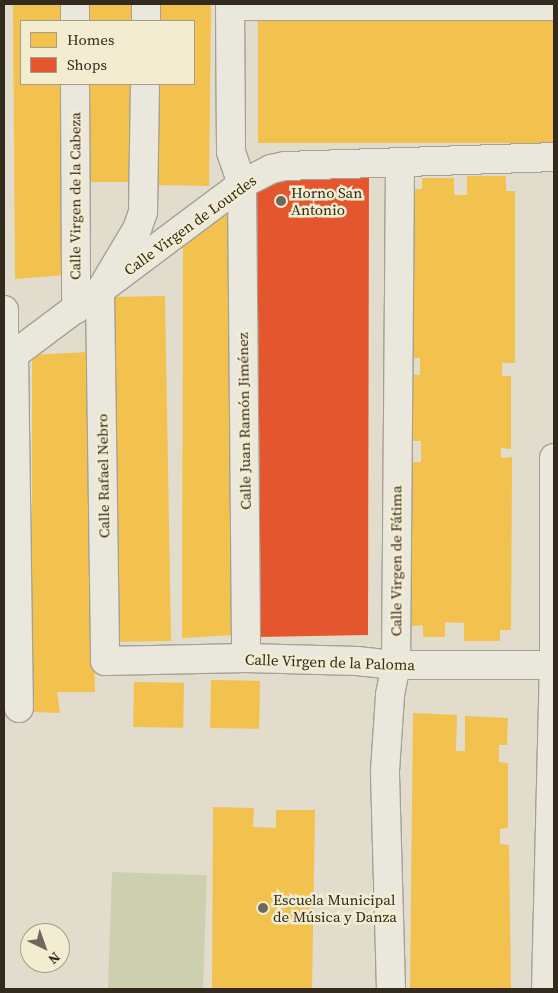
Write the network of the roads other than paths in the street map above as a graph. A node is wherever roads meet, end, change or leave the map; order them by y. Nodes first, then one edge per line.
1 (75, 4) edge
2 (146, 4) edge
3 (230, 5) edge
4 (554, 6) edge
5 (75, 20) edge
6 (146, 20) edge
7 (75, 85) edge
8 (145, 85) edge
9 (554, 157) edge
10 (400, 162) junction
11 (242, 184) junction
12 (100, 291) junction
13 (76, 309) junction
14 (4, 310) edge
15 (7, 360) edge
16 (554, 458) edge
17 (246, 658) junction
18 (105, 661) joint
19 (396, 665) junction
20 (554, 666) edge
21 (18, 708) dead end
22 (391, 989) edge
23 (546, 989) edge

1 - 5 street
2 - 6 street
3 - 4 street
3 - 11 street
7 - 13 street, Calle Virgen de la Cabeza
8 - 12 street
9 - 10 street, Calle Virgen de Lourdes
10 - 11 street, Calle Virgen de Lourdes
10 - 19 street, Calle Virgen de Fátima
11 - 12 street, Calle Virgen de Lourdes
11 - 17 street, Calle Juan Ramón Jiménez
12 - 13 street, Calle Virgen de Lourdes
12 - 18 street, Calle Rafael Nebro
13 - 15 street, Calle Virgen de Lourdes
14 - 15 street
15 - 21 street
16 - 20 street
17 - 18 street, Calle Virgen de la Paloma
17 - 19 street, Calle Virgen de la Paloma
19 - 20 street, Calle Virgen de la Paloma
19 - 22 street, Calle Virgen de Fátima
20 - 23 street

